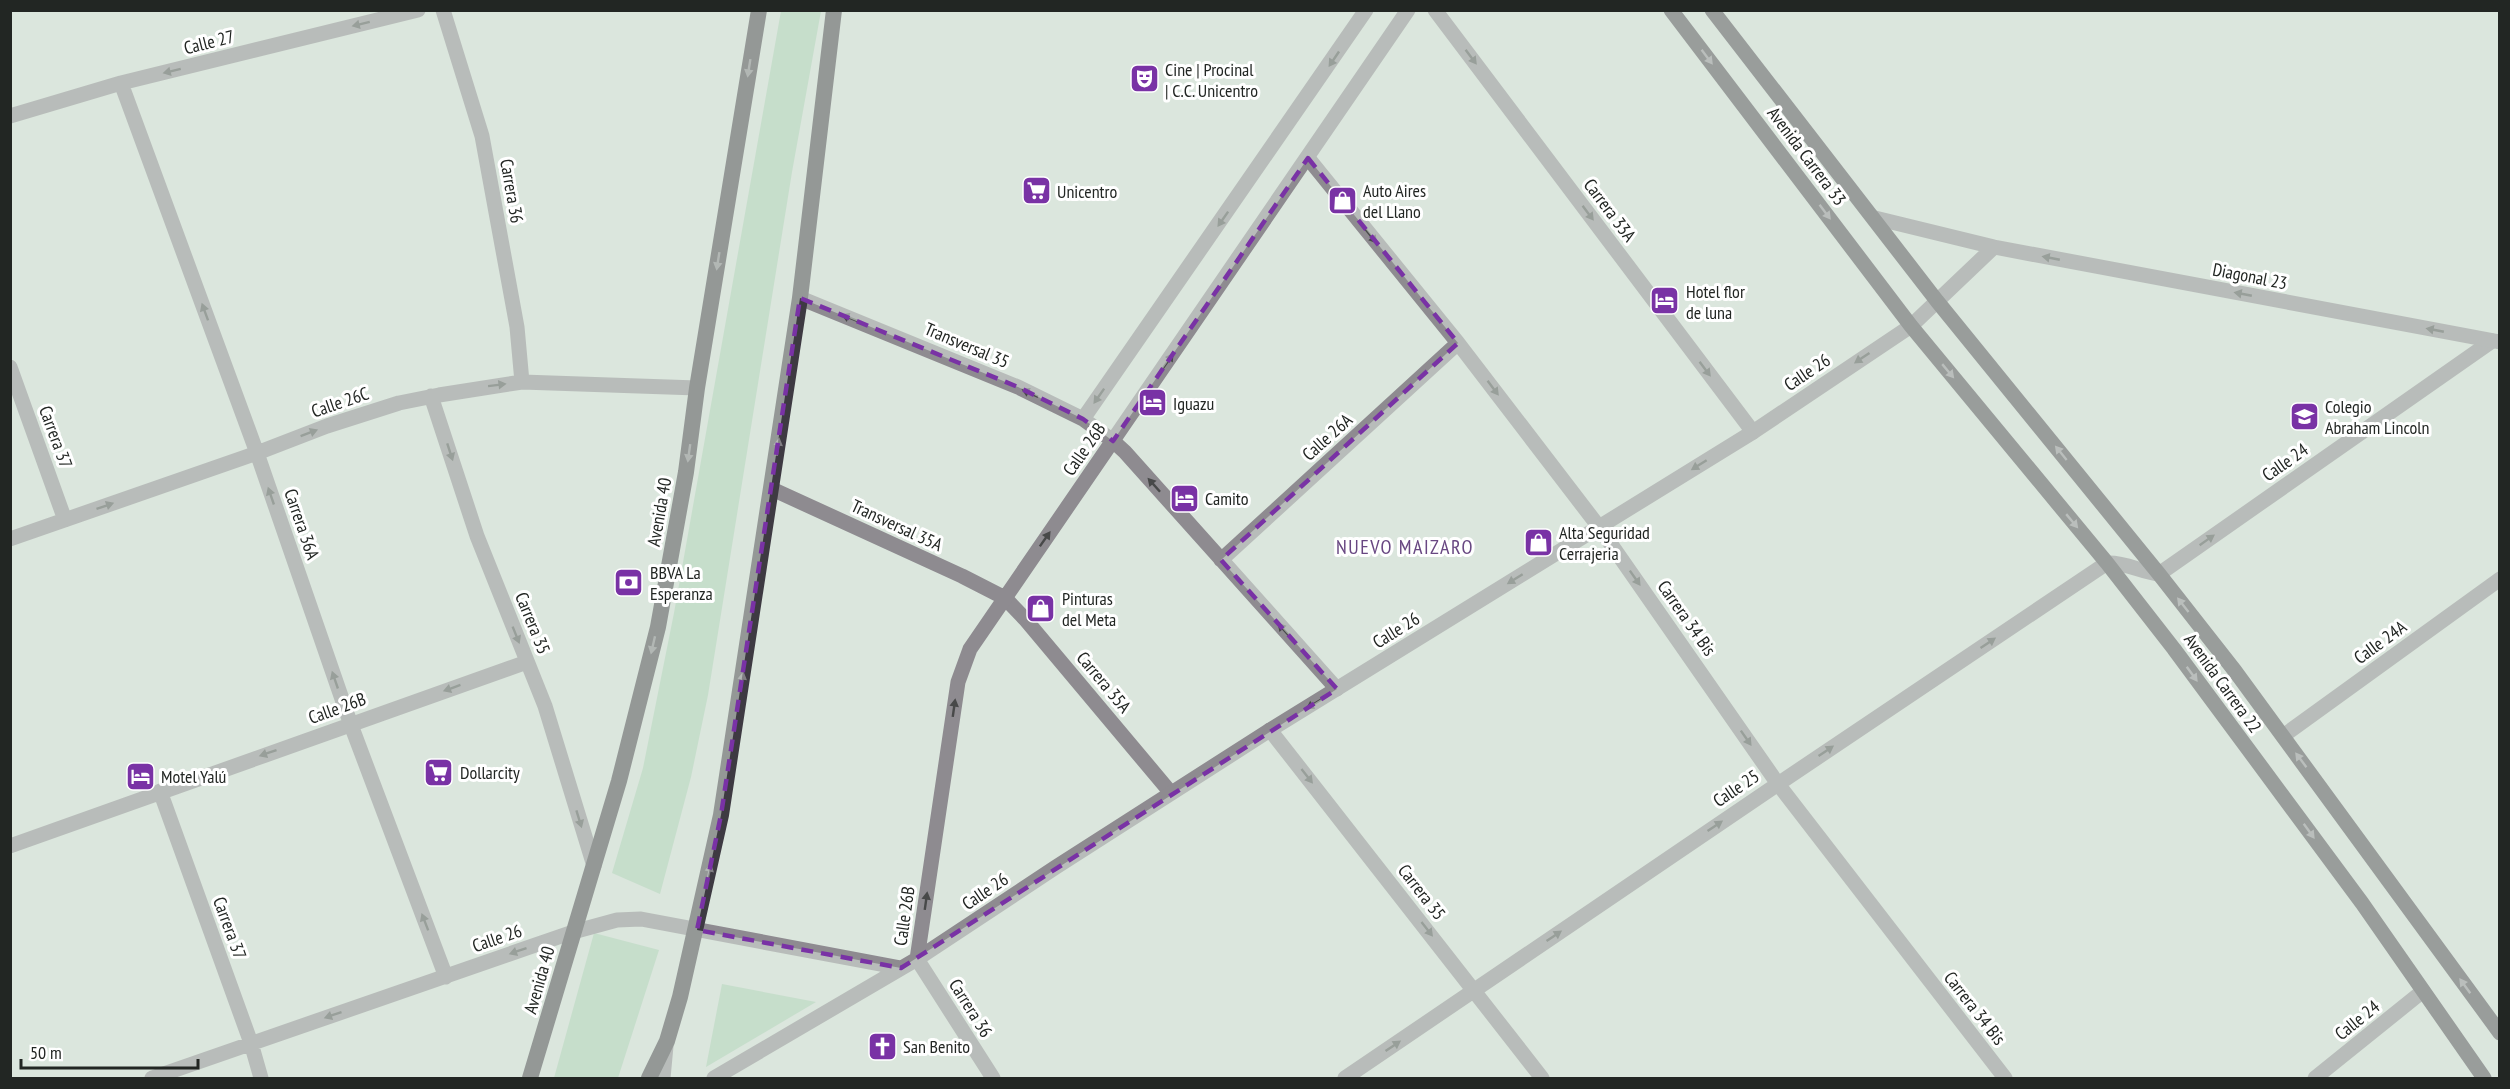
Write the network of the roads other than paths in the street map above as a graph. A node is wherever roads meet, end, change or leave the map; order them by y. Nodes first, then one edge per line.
1 (418, 10) edge
2 (443, 10) edge
3 (759, 10) edge
4 (834, 10) edge
5 (1366, 10) edge
6 (1408, 10) edge
7 (1435, 10) edge
8 (1671, 10) edge
9 (1712, 10) edge
10 (121, 83) junction
11 (10, 116) edge
12 (1308, 158) junction
13 (1875, 218) junction
14 (1994, 247) junction
15 (800, 298) junction
16 (1937, 301) junction
17 (1911, 326) junction
18 (2496, 342) edge
19 (1458, 343) junction
20 (10, 367) edge
21 (522, 382) junction
22 (697, 388) junction
23 (431, 396) junction
24 (1083, 419) junction
25 (1753, 432) junction
26 (1113, 441) junction
27 (257, 453) junction
28 (772, 489) junction
29 (65, 520) junction
30 (1599, 527) junction
31 (10, 539) edge
32 (1221, 560) junction
33 (2107, 563) junction
34 (2159, 574) junction
35 (2499, 579) edge
36 (1005, 598) junction
37 (527, 662) junction
38 (1337, 689) junction
39 (351, 724) junction
40 (1270, 730) junction
41 (2283, 736) junction
42 (1778, 784) junction
43 (160, 791) junction
44 (1171, 793) junction
45 (10, 846) edge
46 (594, 866) junction
47 (697, 930) junction
48 (573, 932) junction
49 (917, 959) junction
50 (901, 968) junction
51 (446, 977) junction
52 (1475, 990) junction
53 (2423, 991) junction
54 (2499, 1033) edge
55 (667, 1041) junction
56 (251, 1043) junction
57 (1998, 1076) edge
58 (152, 1078) edge
59 (261, 1078) edge
60 (530, 1078) edge
61 (649, 1078) edge
62 (663, 1078) edge
63 (714, 1078) edge
64 (993, 1078) edge
65 (1345, 1078) edge
66 (1542, 1078) edge
67 (2315, 1078) edge
68 (2484, 1078) edge

1 -> 10 street, Calle 27
2 - 21 street, Carrera 36
3 -> 22 highway, Avenida 40
4 - 15 highway
5 -> 24 street, Calle 26B
6 - 12 street, Calle 26B
7 -> 25 street, Carrera 33A
8 -> 17 main road, Avenida Carrera 33
9 - 13 main road, Avenida Carrera 33
10 - 11 street, Calle 27
27 -> 10 street, Carrera 36A
12 -> 19 street, Carrera 34 Bis
26 -> 12 street, Calle 26B
13 - 14 street, Diagonal 23
13 - 16 main road, Avenida Carrera 33
14 - 16 street
18 -> 14 street, Diagonal 23
24 -> 15 street, Transversal 35
28 -> 15 highway
16 - 17 street
34 -> 16 main road, Avenida Carrera 22
17 -> 25 street, Calle 26
17 -> 33 main road, Avenida Carrera 22
34 -> 18 street, Calle 24
19 -> 30 street, Carrera 34 Bis
19 - 32 street, Calle 26A
20 - 29 street, Carrera 37
21 - 22 street, Calle 26C
23 -> 21 street, Calle 26C
22 -> 46 highway, Avenida 40
27 -> 23 street, Calle 26C
23 -> 37 street, Carrera 35
24 - 26 street, Transversal 35
25 -> 30 street, Calle 26
32 -> 26 street
36 -> 26 street, Calle 26B
29 -> 27 street, Calle 26C
39 -> 27 street, Carrera 36A
28 - 36 street, Transversal 35A
47 -> 28 highway
29 - 31 street, Calle 26C
30 -> 38 street, Calle 26
30 -> 42 street, Carrera 34 Bis
38 -> 32 street
33 - 34 street
42 -> 33 street, Calle 25
33 -> 53 main road, Avenida Carrera 22
41 -> 34 main road, Avenida Carrera 22
35 - 41 street, Calle 24A
36 - 44 street, Carrera 35A
49 -> 36 street, Calle 26B
37 -> 39 street, Calle 26B
37 -> 46 street, Carrera 35
38 -> 40 street, Calle 26
39 -> 43 street, Calle 26B
51 -> 39 street, Carrera 36A
40 - 44 street, Calle 26
40 -> 52 street, Carrera 35
54 -> 41 main road, Avenida Carrera 22
52 -> 42 street, Calle 25
42 - 57 street, Carrera 34 Bis
43 - 45 street, Calle 26B
43 - 56 street, Carrera 37
44 - 49 street, Calle 26
46 - 48 highway, Avenida 40
47 - 48 street, Calle 26
47 - 50 street, Calle 26
47 - 55 highway
48 -> 51 street, Calle 26
48 - 60 highway, Avenida 40
49 - 50 street, Calle 26
49 - 64 street, Carrera 36
50 - 63 street, Calle 26
51 -> 56 street, Calle 26
65 -> 52 street, Calle 25
52 - 66 street, Carrera 35
53 - 67 street, Calle 24
53 - 68 main road, Avenida Carrera 22
55 - 61 highway
55 - 62 street
56 - 58 street, Calle 26
56 - 59 street, Carrera 37

